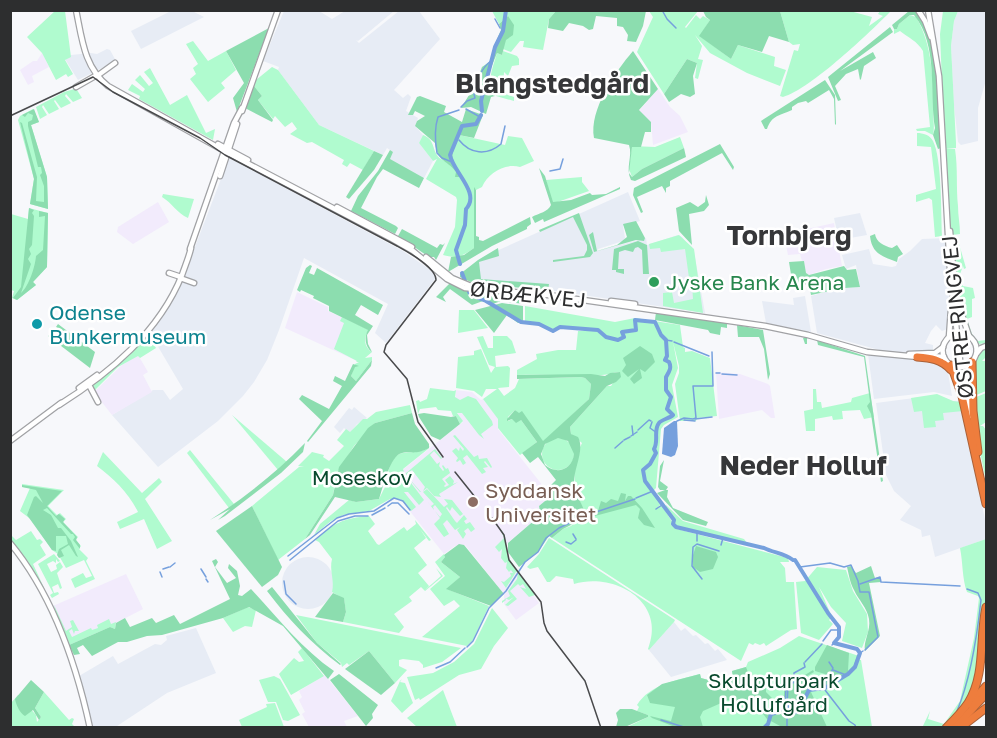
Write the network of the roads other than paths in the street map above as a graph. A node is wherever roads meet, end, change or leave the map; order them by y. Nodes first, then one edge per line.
1 (78, 10) edge
2 (279, 10) edge
3 (918, 10) edge
4 (928, 10) edge
5 (115, 63) dead end
6 (97, 74) junction
7 (939, 76) junction
8 (76, 87) dead end
9 (242, 108) junction
10 (168, 121) junction
11 (183, 125) junction
12 (204, 138) junction
13 (227, 150) junction
14 (280, 181) junction
15 (301, 188) junction
16 (209, 200) junction
17 (946, 208) junction
18 (341, 212) junction
19 (364, 222) junction
20 (373, 232) dead end
21 (394, 240) junction
22 (190, 248) junction
23 (950, 270) junction
24 (169, 273) dead end
25 (179, 277) junction
26 (954, 277) junction
27 (194, 283) dead end
28 (170, 297) junction
29 (591, 301) junction
30 (626, 303) junction
31 (966, 335) junction
32 (951, 336) junction
33 (975, 344) junction
34 (987, 345) edge
35 (943, 347) junction
36 (868, 351) junction
37 (976, 353) junction
38 (126, 354) junction
39 (916, 357) junction
40 (944, 357) junction
41 (970, 364) junction
42 (953, 366) junction
43 (85, 386) junction
44 (958, 386) junction
45 (98, 402) dead end
46 (59, 405) junction
47 (10, 441) edge
48 (977, 448) junction
49 (976, 461) junction
50 (986, 494) edge
51 (987, 510) edge
52 (10, 543) edge
53 (51, 604) dead end
54 (987, 607) edge
55 (987, 616) edge
56 (57, 624) junction
57 (987, 664) edge
58 (987, 692) edge
59 (987, 708) edge
60 (91, 728) edge
61 (953, 728) edge

1 - 6 main road
1 - 6 main road
2 - 9 main road
3 - 7 main road
4 - 7 main road, ØSTRE RINGVEJ
5 - 6 main road
6 - 8 main road
6 - 10 main road
6 - 11 main road
7 - 17 main road, ØSTRE RINGVEJ
9 - 13 main road
9 - 13 main road
10 - 11 main road
10 - 12 main road
11 - 13 main road
12 - 13 main road
12 - 13 main road
13 - 14 main road
13 - 15 main road, ØRBÆKVEJ
13 - 16 main road
13 - 16 main road
14 - 15 main road
14 - 18 main road
15 - 18 main road, ØRBÆKVEJ
16 - 22 main road
17 - 23 main road, ØSTRE RINGVEJ
17 - 26 main road, ØSTRE RINGVEJ
18 - 19 main road, ØRBÆKVEJ
19 - 20 main road
19 - 21 main road, ØRBÆKVEJ
19 - 21 main road, ØRBÆKVEJ
21 - 29 main road, ØRBÆKVEJ
21 - 30 main road, ØRBÆKVEJ
22 - 25 main road
22 - 25 main road
23 - 32 main road
23 - 49 main road, ØSTRE RINGVEJ
24 - 25 main road
25 - 27 main road
25 - 28 main road
25 - 28 main road
26 - 31 main road
26 - 48 main road, ØSTRE RINGVEJ
28 - 38 main road
29 - 30 main road
29 - 36 main road, ØRBÆKVEJ
30 - 36 main road, ØRBÆKVEJ
31 - 32 main road, bridge
31 - 33 main road
32 - 35 main road
33 - 34 main road
33 - 37 main road
34 - 37 main road
35 - 36 main road
35 - 40 main road
36 - 39 main road, ØRBÆKVEJ
37 - 41 main road
38 - 43 main road
38 - 43 main road
39 - 40 main road, ØRBÆKVEJ
39 - 44 highway
40 - 42 main road
41 - 42 main road, bridge
41 - 48 highway
42 - 44 highway
43 - 45 main road
43 - 46 main road
43 - 46 main road
44 - 49 highway
46 - 47 main road
48 - 50 highway
49 - 50 highway
50 - 51 highway
52 - 56 main road
53 - 56 main road
54 - 61 highway
55 - 57 highway
56 - 60 main road
58 - 61 highway
58 - 61 highway
59 - 61 highway

